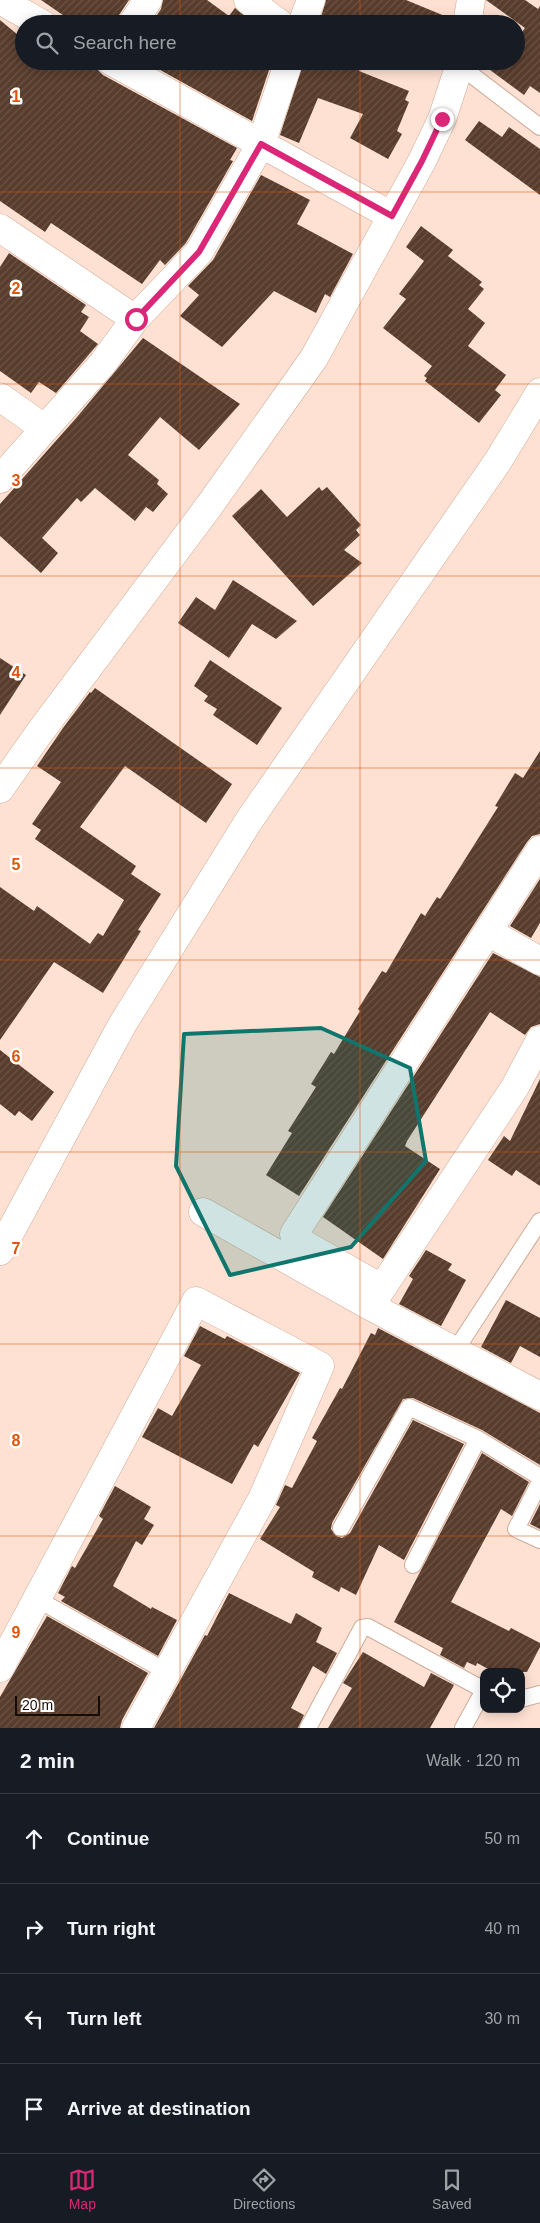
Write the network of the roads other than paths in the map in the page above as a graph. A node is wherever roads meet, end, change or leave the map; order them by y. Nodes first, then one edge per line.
1 (148, 0) edge
2 (248, 0) edge
3 (310, 0) edge
4 (471, 0) edge
5 (3, 1) edge
6 (27, 15) edge
7 (138, 15) edge
8 (268, 15) edge
9 (305, 15) edge
10 (468, 15) edge
11 (126, 70) edge
12 (286, 70) edge
13 (458, 70) edge
14 (468, 70) edge
15 (540, 128) edge
16 (261, 144) junction
17 (392, 216) junction
18 (0, 228) edge
19 (136, 319) junction
20 (540, 392) edge
21 (0, 397) edge
22 (44, 428) junction
23 (0, 479) edge
24 (0, 789) edge
25 (540, 850) edge
26 (488, 932) junction
27 (540, 961) edge
28 (540, 1040) edge
29 (203, 1212) dead end
30 (540, 1221) edge
31 (0, 1251) edge
32 (376, 1297) junction
33 (455, 1351) junction
34 (540, 1396) edge
35 (478, 1439) junction
36 (540, 1477) edge
37 (540, 1482) edge
38 (341, 1528) dead end
39 (540, 1540) edge
40 (413, 1565) dead end
41 (37, 1599) junction
42 (0, 1668) edge
43 (167, 1672) junction
44 (480, 1688) edge
45 (540, 1694) edge
46 (480, 1697) edge
47 (525, 1698) edge
48 (136, 1728) edge
49 (308, 1728) edge
50 (463, 1728) edge

1 - 7 street
2 - 8 street
3 - 9 street
4 - 10 street
5 - 6 street
11 - 16 street
12 - 16 street
13 - 17 street
14 - 15 lane
16 - 17 street
16 - 19 street
17 - 24 street
18 - 19 street
19 - 22 street
20 - 31 street
21 - 22 street
22 - 23 street
25 - 26 street
26 - 27 street
26 - 32 street
28 - 32 street
29 - 32 street
30 - 33 lane
32 - 33 street
33 - 34 street
35 - 36 lane
35 - 38 lane
35 - 40 lane
37 - 39 lane
41 - 42 street
41 - 43 lane
41 - 43 street
43 - 48 street
44 - 49 lane
45 - 47 lane
46 - 50 lane

